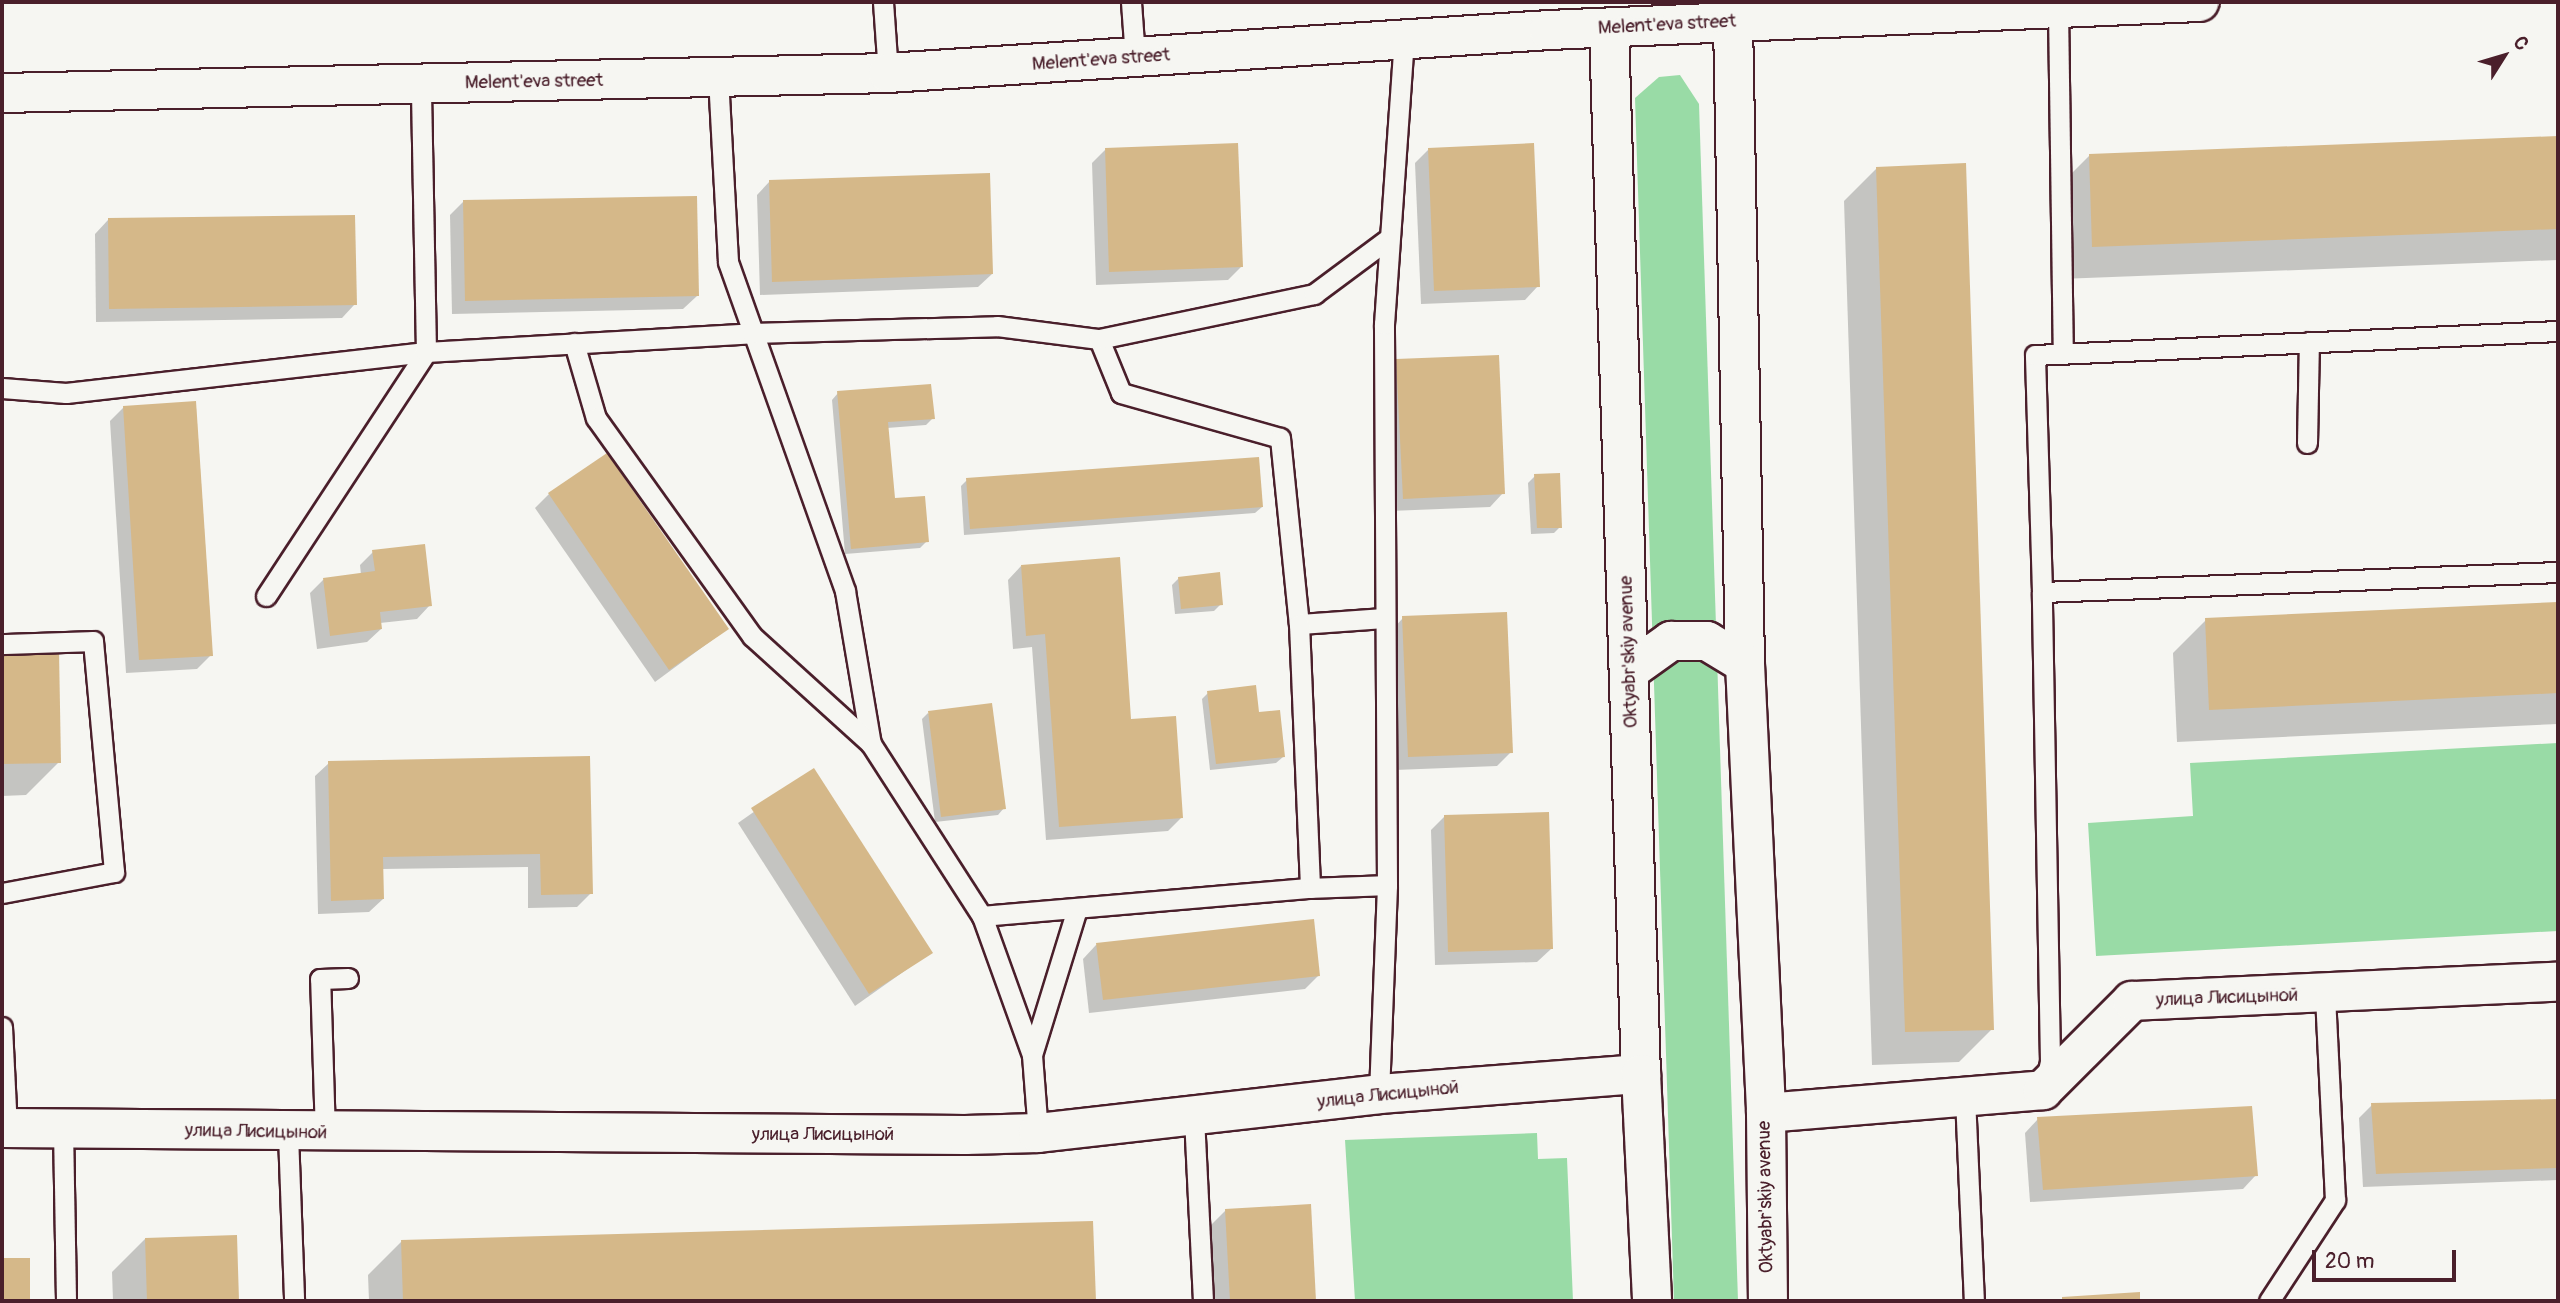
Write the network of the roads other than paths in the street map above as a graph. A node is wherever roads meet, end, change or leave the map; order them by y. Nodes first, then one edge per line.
1 (883, 2) edge
2 (1131, 2) edge
3 (2199, 2) edge
4 (2058, 8) junction
5 (1732, 11) edge
6 (1608, 15) edge
7 (1404, 41) junction
8 (1135, 58) junction
9 (888, 73) junction
10 (718, 77) junction
11 (421, 84) junction
12 (2, 93) edge
13 (1388, 239) junction
14 (2558, 331) edge
15 (752, 332) junction
16 (1099, 339) junction
17 (2309, 342) junction
18 (574, 343) junction
19 (426, 352) junction
20 (2063, 354) junction
21 (2, 388) edge
22 (2307, 443) dead end
23 (2558, 572) edge
24 (2042, 592) junction
25 (266, 596) dead end
26 (1385, 618) junction
27 (1299, 624) junction
28 (2, 644) edge
29 (1745, 664) junction
30 (1629, 671) junction
31 (871, 744) junction
32 (1387, 885) junction
33 (1310, 888) junction
34 (2, 893) edge
35 (1077, 909) junction
36 (982, 916) junction
37 (348, 978) dead end
38 (2558, 982) edge
39 (2325, 994) junction
40 (2, 1027) edge
41 (1032, 1055) junction
42 (1641, 1074) junction
43 (2043, 1090) junction
44 (1379, 1094) junction
45 (1965, 1097) junction
46 (1766, 1113) junction
47 (1194, 1117) junction
48 (5, 1128) edge
49 (63, 1128) junction
50 (1038, 1133) junction
51 (306, 1134) junction
52 (66, 1301) edge
53 (294, 1301) edge
54 (1203, 1301) edge
55 (1652, 1301) edge
56 (1768, 1301) edge
57 (1974, 1301) edge
58 (2269, 1301) edge

1 - 9 lane
2 - 8 lane
3 - 4 main road, Melent'eva street
4 - 5 main road, Melent'eva street
4 - 20 lane
5 - 6 main road, Melent'eva street
5 - 29 main road, Oktyabr'skiy avenue
6 - 7 main road, Melent'eva street
6 - 30 main road, Oktyabr'skiy avenue
7 - 8 main road, Melent'eva street
7 - 13 lane
8 - 9 main road, Melent'eva street
9 - 10 main road, Melent'eva street
10 - 11 main road, Melent'eva street
10 - 15 lane
11 - 12 main road, Melent'eva street
11 - 19 lane
13 - 16 lane
13 - 26 lane
14 - 17 lane
15 - 16 lane
15 - 18 lane
15 - 31 lane
16 - 27 lane
17 - 20 lane
17 - 22 lane
18 - 19 lane
18 - 31 lane
19 - 21 lane
19 - 25 lane
20 - 24 lane
23 - 24 lane
24 - 43 lane
26 - 27 lane
26 - 32 lane
27 - 33 lane
28 - 34 lane
29 - 30 main road
29 - 46 main road, Oktyabr'skiy avenue
30 - 42 main road, Oktyabr'skiy avenue
31 - 36 lane
32 - 33 lane
32 - 44 lane
33 - 35 lane
35 - 36 lane
35 - 41 lane
36 - 41 lane
37 - 51 lane
38 - 39 main road, улица Лисицыной
39 - 43 main road, улица Лисицыной
39 - 58 lane
40 - 48 lane
41 - 50 lane
42 - 44 main road, улица Лисицыной
42 - 55 main road, Oktyabr'skiy avenue
43 - 45 main road
44 - 47 main road, улица Лисицыной
45 - 46 main road
45 - 57 lane
46 - 56 main road, Oktyabr'skiy avenue
47 - 50 main road, улица Лисицыной
47 - 54 lane
48 - 49 main road, улица Лисицыной
49 - 51 main road, улица Лисицыной
49 - 52 lane
50 - 51 main road, улица Лисицыной
51 - 53 lane

